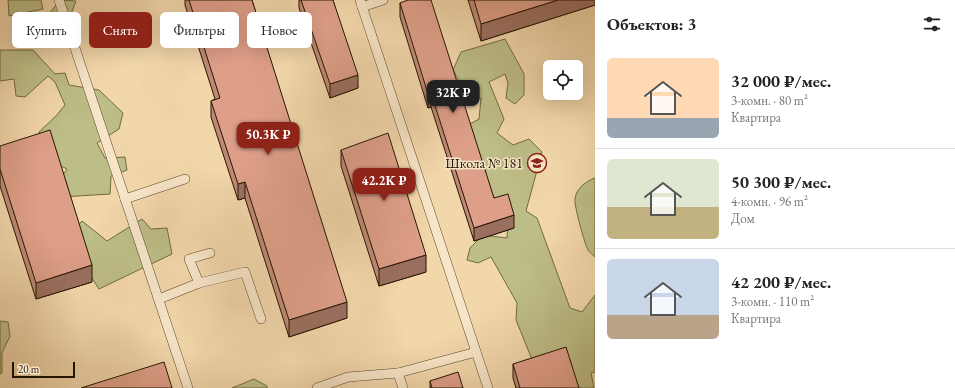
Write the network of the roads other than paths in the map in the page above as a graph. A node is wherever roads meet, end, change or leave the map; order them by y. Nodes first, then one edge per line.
1 (59, 0) edge
2 (383, 0) edge
3 (361, 4) edge
4 (185, 178) dead end
5 (125, 199) junction
6 (210, 253) dead end
7 (199, 283) junction
8 (159, 299) junction
9 (261, 319) dead end
10 (476, 352) junction
11 (398, 373) junction
12 (188, 388) edge
13 (317, 388) edge
14 (403, 388) edge
15 (488, 388) edge

1 - 5 lane
2 - 3 lane
3 - 10 lane
4 - 5 lane
5 - 8 lane
6 - 7 lane
7 - 8 lane
7 - 9 lane
8 - 12 lane
10 - 11 lane
10 - 15 lane
11 - 13 lane
11 - 14 lane

